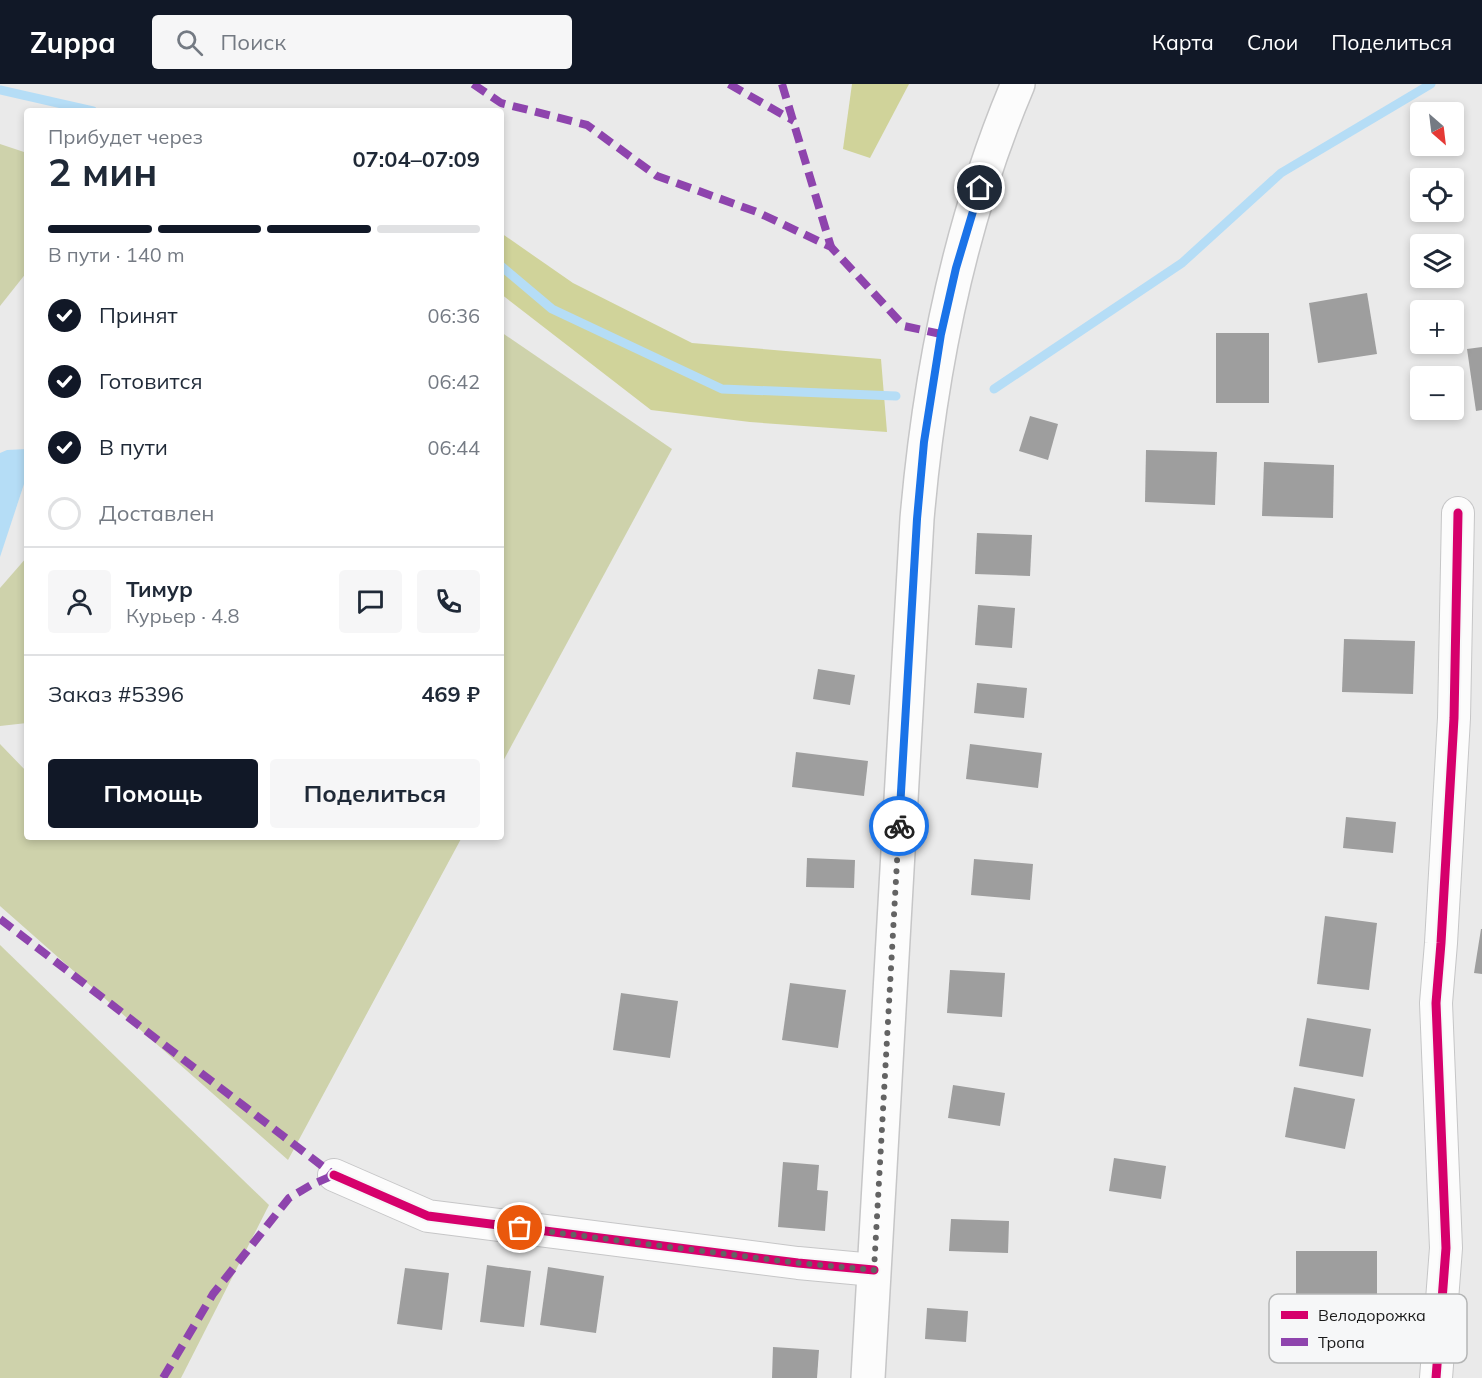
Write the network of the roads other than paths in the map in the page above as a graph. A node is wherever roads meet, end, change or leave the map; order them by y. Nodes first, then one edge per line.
1 (1018, 84) edge
2 (1458, 513) dead end
3 (334, 1175) dead end
4 (874, 1270) junction
5 (1442, 1294) edge
6 (1437, 1363) edge
7 (868, 1378) edge
8 (1436, 1378) edge

1 - 4 main road
2 - 5 street
3 - 4 street
4 - 7 main road
6 - 8 street

